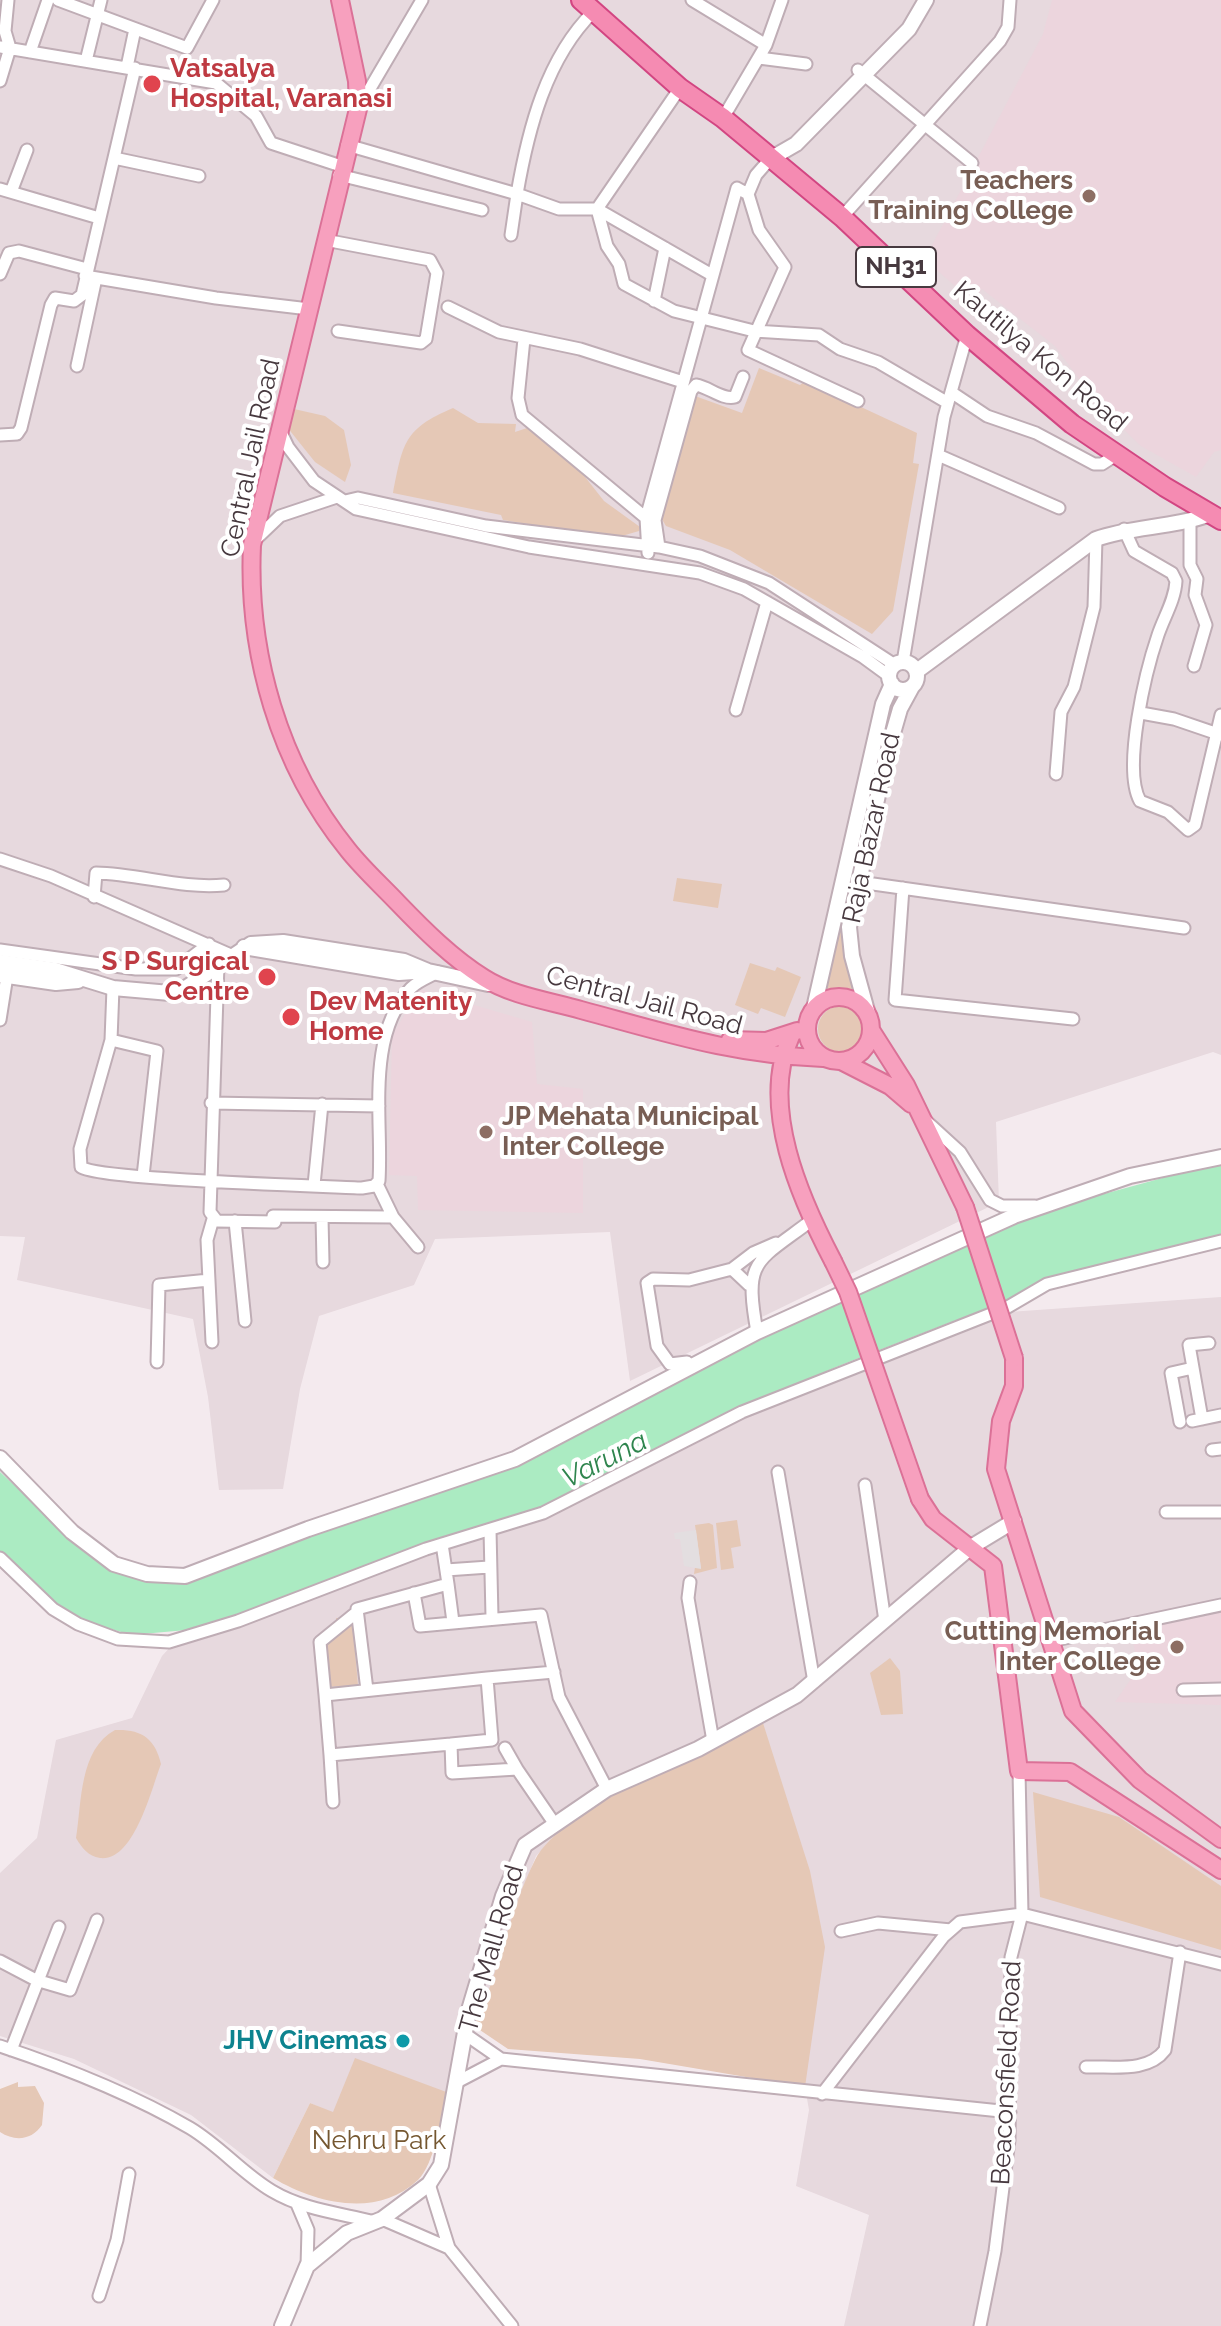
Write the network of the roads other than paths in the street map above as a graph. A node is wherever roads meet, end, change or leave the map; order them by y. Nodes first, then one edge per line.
1 (8, 0) edge
2 (48, 0) edge
3 (58, 0) edge
4 (101, 0) edge
5 (213, 0) edge
6 (340, 0) edge
7 (422, 0) edge
8 (692, 0) edge
9 (782, 0) edge
10 (919, 0) edge
11 (926, 0) edge
12 (1010, 0) edge
13 (588, 6) edge
14 (96, 14) junction
15 (135, 29) junction
16 (893, 40) junction
17 (766, 45) junction
18 (5, 48) edge
19 (30, 52) junction
20 (759, 58) junction
21 (86, 61) junction
22 (806, 64) dead end
23 (131, 68) junction
24 (860, 72) junction
25 (0, 81) edge
26 (680, 88) junction
27 (358, 109) junction
28 (723, 118) junction
29 (926, 126) junction
30 (347, 145) junction
31 (27, 150) dead end
32 (778, 156) junction
33 (114, 158) junction
34 (972, 163) dead end
35 (340, 170) junction
36 (199, 176) dead end
37 (6, 191) edge
38 (517, 194) junction
39 (748, 194) junction
40 (597, 209) junction
41 (482, 210) dead end
42 (842, 217) junction
43 (99, 218) junction
44 (511, 235) dead end
45 (325, 240) junction
46 (665, 248) junction
47 (0, 274) edge
48 (89, 274) junction
49 (712, 275) junction
50 (654, 301) junction
51 (448, 307) dead end
52 (309, 309) junction
53 (700, 317) junction
54 (338, 331) dead end
55 (754, 331) junction
56 (967, 335) junction
57 (524, 339) junction
58 (77, 366) dead end
59 (743, 377) dead end
60 (683, 382) junction
61 (950, 398) junction
62 (858, 401) dead end
63 (279, 428) junction
64 (0, 435) edge
65 (938, 455) junction
66 (1116, 455) junction
67 (341, 499) junction
68 (1059, 508) dead end
69 (1216, 517) edge
70 (646, 518) junction
71 (1190, 522) junction
72 (1124, 529) junction
73 (1096, 539) junction
74 (252, 545) junction
75 (653, 546) junction
76 (648, 564) junction
77 (767, 602) junction
78 (1194, 666) dead end
79 (917, 671) junction
80 (895, 672) junction
81 (912, 687) junction
82 (736, 710) dead end
83 (1141, 713) junction
84 (1221, 715) edge
85 (1219, 734) edge
86 (1056, 774) dead end
87 (0, 859) edge
88 (859, 882) junction
89 (224, 885) dead end
90 (903, 888) junction
91 (94, 897) junction
92 (1184, 928) dead end
93 (209, 944) junction
94 (0, 950) edge
95 (237, 951) junction
96 (218, 964) junction
97 (2, 971) edge
98 (433, 971) junction
99 (502, 987) junction
100 (113, 988) junction
101 (810, 1015) junction
102 (1073, 1019) dead end
103 (0, 1020) edge
104 (870, 1024) junction
105 (677, 1035) junction
106 (791, 1036) junction
107 (111, 1040) junction
108 (781, 1057) junction
109 (823, 1058) junction
110 (843, 1062) junction
111 (211, 1103) junction
112 (322, 1104) junction
113 (379, 1106) junction
114 (920, 1113) junction
115 (1221, 1157) edge
116 (143, 1176) junction
117 (209, 1179) junction
118 (377, 1184) junction
119 (314, 1185) junction
120 (1042, 1206) junction
121 (322, 1217) junction
122 (393, 1217) junction
123 (213, 1219) junction
124 (812, 1220) junction
125 (235, 1221) junction
126 (786, 1239) junction
127 (1221, 1241) edge
128 (418, 1247) dead end
129 (323, 1262) dead end
130 (732, 1269) junction
131 (209, 1280) junction
132 (749, 1285) junction
133 (245, 1321) dead end
134 (757, 1332) junction
135 (212, 1342) dead end
136 (1209, 1343) dead end
137 (157, 1362) dead end
138 (691, 1367) junction
139 (1193, 1368) junction
140 (1221, 1415) edge
141 (1191, 1421) junction
142 (0, 1458) edge
143 (778, 1472) dead end
144 (865, 1485) dead end
145 (1166, 1512) dead end
146 (1221, 1512) edge
147 (1014, 1521) junction
148 (490, 1530) junction
149 (442, 1544) junction
150 (971, 1547) junction
151 (0, 1558) edge
152 (489, 1567) junction
153 (446, 1570) junction
154 (690, 1582) dead end
155 (448, 1584) junction
156 (414, 1593) junction
157 (1221, 1605) edge
158 (357, 1612) junction
159 (492, 1617) junction
160 (885, 1621) junction
161 (453, 1622) junction
162 (1051, 1641) junction
163 (554, 1672) junction
164 (487, 1678) junction
165 (814, 1682) junction
166 (1221, 1689) edge
167 (367, 1690) junction
168 (1183, 1690) dead end
169 (325, 1695) junction
170 (713, 1741) junction
171 (451, 1744) junction
172 (505, 1748) dead end
173 (330, 1755) junction
174 (517, 1769) junction
175 (1019, 1771) junction
176 (607, 1789) junction
177 (333, 1802) dead end
178 (554, 1823) junction
179 (1221, 1839) edge
180 (1221, 1870) edge
181 (1022, 1914) junction
182 (97, 1920) dead end
183 (59, 1927) dead end
184 (951, 1930) junction
185 (841, 1931) dead end
186 (1180, 1952) junction
187 (0, 1961) edge
188 (1221, 1964) edge
189 (36, 1980) junction
190 (465, 2034) junction
191 (6, 2048) edge
192 (501, 2059) junction
193 (1086, 2067) dead end
194 (459, 2081) junction
195 (822, 2094) junction
196 (1010, 2112) junction
197 (129, 2174) dead end
198 (429, 2184) junction
199 (297, 2204) junction
200 (377, 2220) junction
201 (449, 2248) junction
202 (307, 2266) junction
203 (99, 2296) dead end
204 (282, 2326) edge
205 (512, 2326) edge
206 (980, 2326) edge

1 - 18 street
2 - 19 street
3 - 14 street
4 - 14 street
5 - 15 street
6 - 27 main road, Central Jail Road
7 - 27 street
8 - 17 street
9 - 17 street
10 - 16 street
11 - 16 street
12 - 29 street
13 - 26 highway, Kautilya Kon Road / NH31
13 - 38 street
14 - 15 street
14 - 21 street
15 - 23 street
16 - 24 street
17 - 20 street
18 - 19 street
18 - 25 street
19 - 21 street
20 - 22 street
20 - 28 street
21 - 23 street
23 - 33 street
23 - 35 street
24 - 29 street
24 - 32 street
26 - 28 highway, Kautilya Kon Road / NH31
26 - 40 street
27 - 30 main road, Central Jail Road
28 - 32 highway, Kautilya Kon Road / NH31
29 - 34 street
29 - 42 street
30 - 35 main road, Central Jail Road
30 - 38 street
31 - 37 street
32 - 39 street
32 - 42 highway, Kautilya Kon Road / NH31
33 - 36 street
33 - 43 street
35 - 41 street
35 - 45 main road, Central Jail Road
37 - 43 street
38 - 40 street
38 - 44 street
39 - 49 street
39 - 55 street
40 - 46 street
40 - 50 street
42 - 56 highway, Kautilya Kon Road / NH31
43 - 48 street
45 - 52 main road, Central Jail Road
45 - 54 street
46 - 49 street
46 - 50 street
47 - 48 street
48 - 52 street
48 - 58 street
48 - 64 street
49 - 53 street
50 - 53 street
51 - 57 street
52 - 63 main road, Central Jail Road
53 - 55 street
53 - 60 street
55 - 61 street
55 - 62 street
56 - 61 street
56 - 66 highway, Kautilya Kon Road / NH31
57 - 60 street
57 - 70 street
59 - 75 street
60 - 70 street
61 - 65 street
61 - 66 street
63 - 67 street
63 - 74 main road, Central Jail Road
65 - 68 street
65 - 80 street
66 - 69 highway, Kautilya Kon Road / NH31
67 - 74 street
67 - 75 street
67 - 76 street
69 - 71 street
70 - 75 street
71 - 72 street
71 - 78 street
72 - 73 street
72 - 83 street
73 - 79 street
73 - 86 street
74 - 99 main road, Central Jail Road
75 - 76 street
75 - 80 street
76 - 77 street
77 - 80 street
77 - 82 street
79 - 80 street
79 - 81 street, Raja Bazar Road
80 - 81 street
80 - 101 street
81 - 88 street, Raja Bazar Road
83 - 85 street
83 - 85 street
84 - 85 street
87 - 91 street
88 - 90 street
88 - 104 street, Raja Bazar Road
89 - 91 street
90 - 92 street
90 - 102 street
91 - 93 street
93 - 94 street
93 - 95 street
95 - 96 street
95 - 98 street, Central Jail Road
96 - 100 street
96 - 111 street
97 - 100 street
97 - 103 street
98 - 99 street, Central Jail Road
98 - 113 street
99 - 105 main road, Central Jail Road
100 - 107 street
101 - 104 main road
101 - 106 main road
101 - 109 main road
104 - 110 main road
104 - 114 main road
105 - 106 main road
105 - 108 main road, Central Jail Road
106 - 108 main road
107 - 116 street
107 - 116 street
108 - 109 main road, Central Jail Road
108 - 124 main road
109 - 110 main road
110 - 114 main road
111 - 112 street
111 - 117 street
112 - 113 street
112 - 119 street
113 - 118 street
114 - 120 street
114 - 147 main road, bridge
115 - 120 street
116 - 117 street
117 - 119 street
117 - 123 street
118 - 119 street
118 - 122 street
120 - 134 street
121 - 122 street
121 - 125 street
121 - 129 street
122 - 128 street
123 - 125 street
123 - 131 street
124 - 126 street
124 - 150 main road, bridge
125 - 133 street
126 - 130 street
126 - 132 street
127 - 148 street
130 - 132 street
130 - 138 street
131 - 135 street
131 - 137 street
132 - 134 street
134 - 138 street
136 - 139 street
138 - 142 street
139 - 141 street
139 - 141 street
140 - 141 street
143 - 165 street
144 - 160 street
145 - 146 street
147 - 150 street, The Mall Road
147 - 162 main road
148 - 149 street
148 - 152 street
149 - 151 street
149 - 153 street
150 - 160 street, The Mall Road
150 - 175 main road
152 - 153 street
152 - 159 street
153 - 155 street
154 - 170 street
155 - 156 street
155 - 161 street
156 - 158 street
156 - 161 street
157 - 162 street
158 - 167 street
158 - 169 street
159 - 161 street
159 - 163 street
160 - 165 street, The Mall Road
162 - 179 main road
163 - 164 street
163 - 176 street
164 - 167 street
164 - 171 street
165 - 170 street, The Mall Road
166 - 168 street
167 - 169 street
169 - 173 street
170 - 176 street, The Mall Road
171 - 173 street
171 - 174 street
172 - 174 street
173 - 177 street
174 - 178 street
175 - 180 main road
175 - 181 street, Beaconsfield Road
176 - 178 street, The Mall Road
178 - 190 street, The Mall Road
181 - 184 street
181 - 186 street
181 - 196 street, Beaconsfield Road
182 - 189 street
183 - 189 street
184 - 185 street
184 - 195 street
186 - 188 street
186 - 193 street
187 - 189 street
189 - 191 street
190 - 192 street
190 - 194 street, The Mall Road
191 - 199 street
192 - 194 street
192 - 195 street
194 - 198 street, The Mall Road
195 - 196 street
196 - 206 street, Beaconsfield Road
197 - 203 street
198 - 200 street, The Mall Road
198 - 201 street
199 - 200 street
199 - 202 street
200 - 201 street
200 - 202 street, The Mall Road
201 - 205 street
202 - 204 street, The Mall Road

